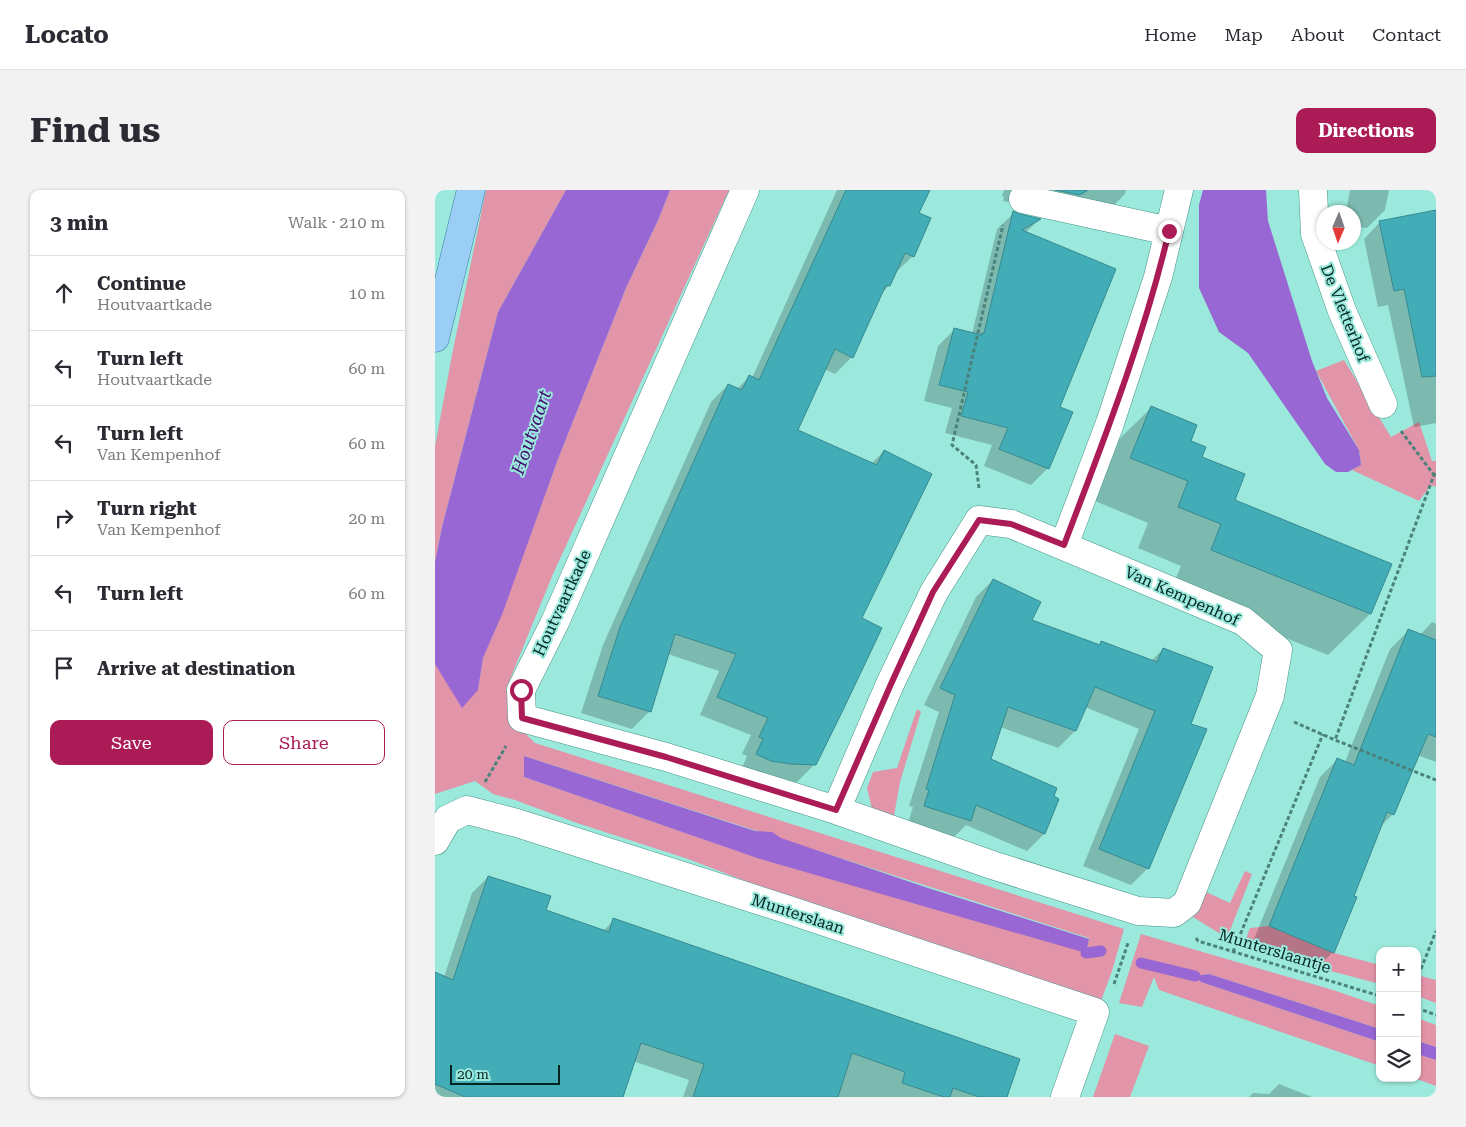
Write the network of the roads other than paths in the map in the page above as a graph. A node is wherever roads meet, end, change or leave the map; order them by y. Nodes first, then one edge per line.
1 (471, 190) edge
2 (745, 190) edge
3 (1179, 190) edge
4 (1313, 190) edge
5 (1023, 199) road end
6 (1169, 231) junction
7 (435, 338) edge
8 (1383, 404) road end
9 (1064, 545) junction
10 (836, 810) junction
11 (435, 841) edge
12 (1067, 1093) edge

1 - 7 main road
2 - 10 street, Houtvaartkade
3 - 6 street
4 - 8 street, De Vletterhof
5 - 6 street
6 - 9 street
9 - 10 street, Van Kempenhof
9 - 10 street, Van Kempenhof
11 - 12 street, Munterslaan

